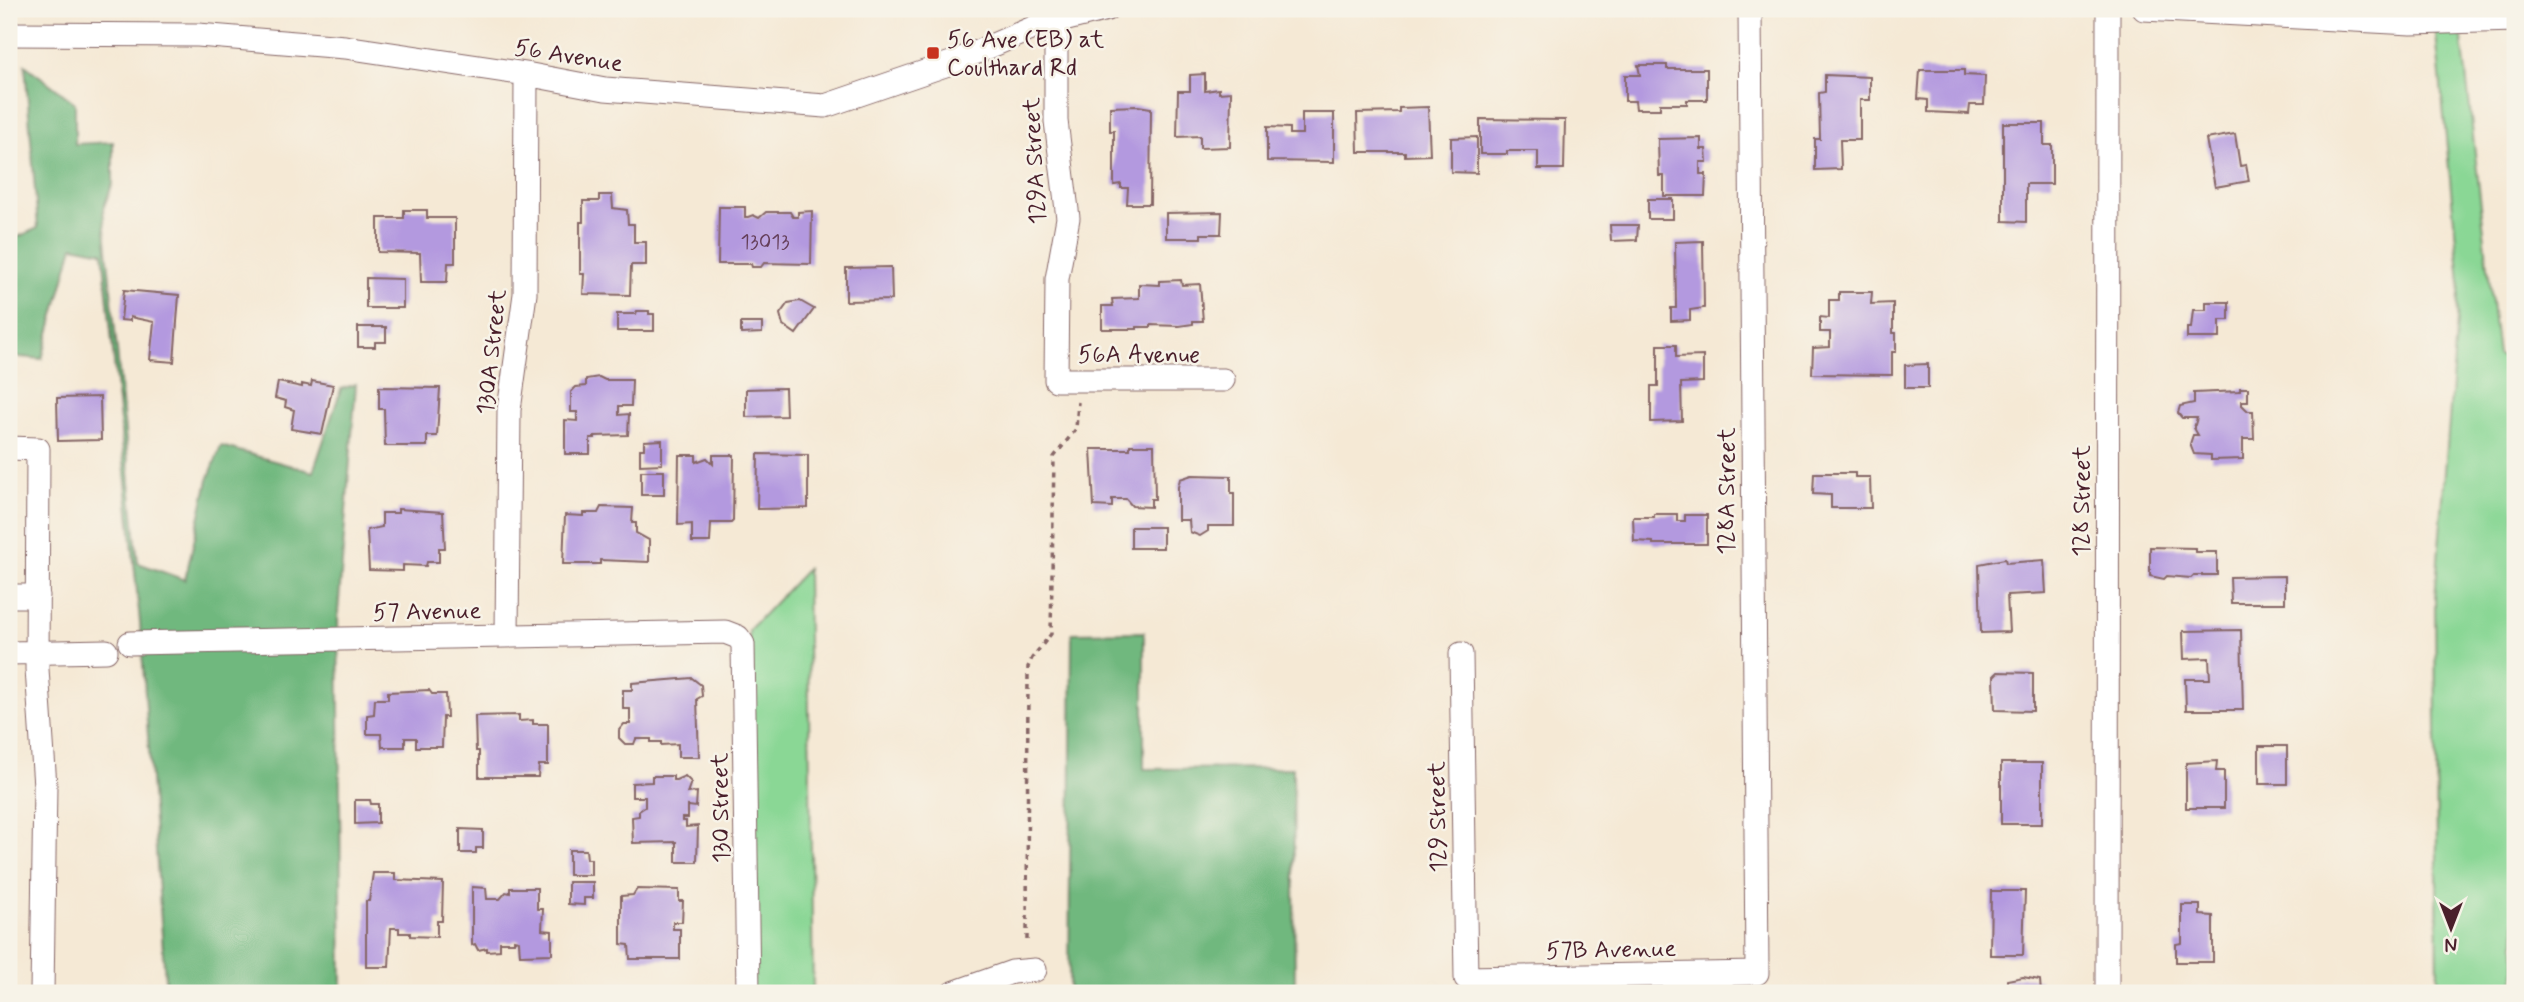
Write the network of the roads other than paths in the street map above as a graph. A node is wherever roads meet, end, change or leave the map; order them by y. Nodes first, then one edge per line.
1 (1107, 9) edge
2 (1750, 9) edge
3 (2108, 9) edge
4 (2144, 9) edge
5 (1040, 19) edge
6 (2515, 20) edge
7 (9, 34) edge
8 (526, 74) junction
9 (1056, 380) joint
10 (1223, 380) dead end
11 (9, 448) edge
12 (9, 596) edge
13 (38, 596) junction
14 (725, 632) joint
15 (507, 635) junction
16 (130, 643) dead end
17 (106, 651) dead end
18 (9, 653) edge
19 (37, 653) junction
20 (1461, 654) dead end
21 (1035, 970) dead end
22 (1757, 974) joint
23 (1466, 978) joint
24 (42, 993) edge
25 (748, 993) edge
26 (953, 993) edge
27 (2108, 993) edge

1 - 5 street, 56 Avenue
2 - 22 street, 128A Street
3 - 27 street, 128 Street
4 - 6 street
5 - 8 street, 56 Avenue
5 - 9 street, 129A Street
7 - 8 street, 56 Avenue
8 - 15 street, 130A Street
9 - 10 street, 56A Avenue
11 - 13 street
12 - 13 street
13 - 19 street
14 - 15 street, 57 Avenue
14 - 25 street, 130 Street
15 - 16 street, 57 Avenue
17 - 19 street
18 - 19 street
19 - 24 street
20 - 23 street, 129 Street
21 - 26 street
22 - 23 street, 57B Avenue

